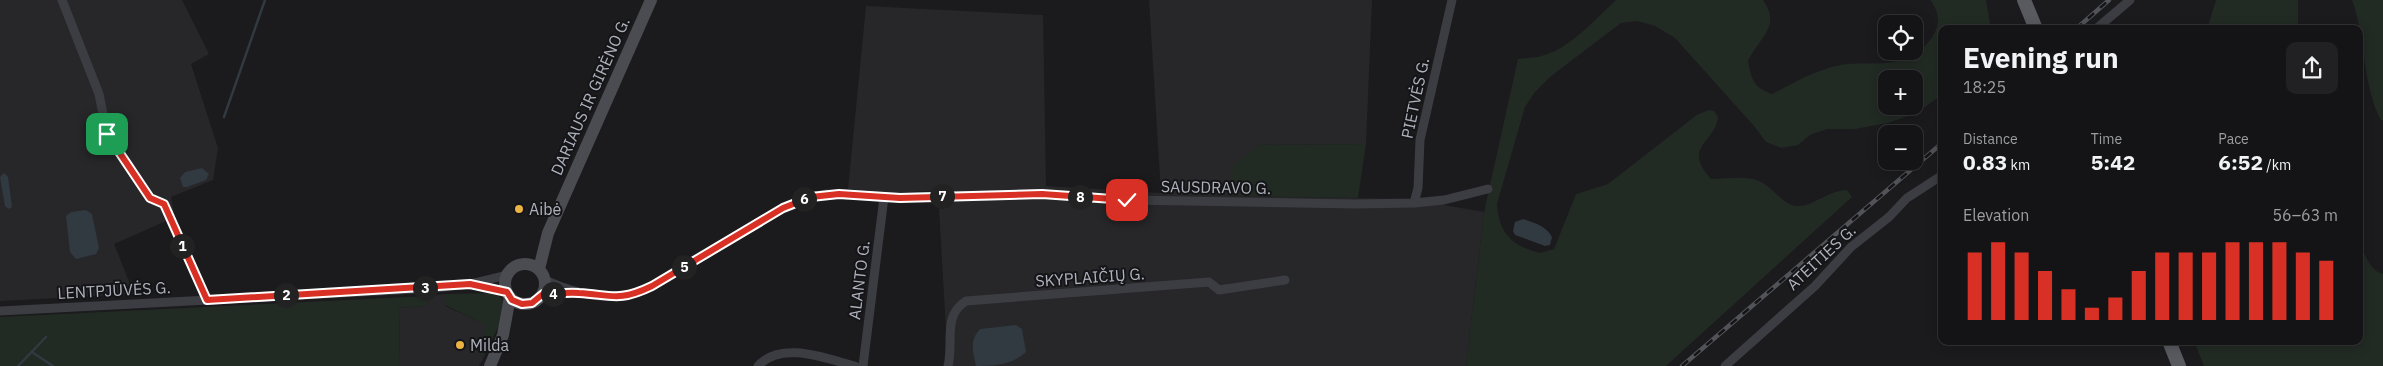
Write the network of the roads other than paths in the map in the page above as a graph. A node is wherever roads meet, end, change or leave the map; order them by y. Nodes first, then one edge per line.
1 (62, 0) edge
2 (651, 0) edge
3 (1452, 0) edge
4 (2130, 0) edge
5 (2026, 6) edge
6 (2034, 25) edge
7 (2101, 25) edge
8 (1938, 178) edge
9 (1488, 189) dead end
10 (884, 197) junction
11 (1414, 203) junction
12 (548, 233) junction
13 (526, 264) junction
14 (542, 274) junction
15 (507, 276) junction
16 (1285, 280) dead end
17 (470, 284) junction
18 (579, 293) junction
19 (543, 294) junction
20 (508, 295) junction
21 (207, 300) junction
22 (525, 304) junction
23 (0, 311) edge
24 (503, 335) junction
25 (2170, 345) edge
26 (490, 366) edge
27 (758, 366) edge
28 (855, 366) edge
29 (862, 366) edge
30 (948, 366) edge
31 (1725, 366) edge
32 (2179, 366) edge

1 - 21 street
2 - 12 main road, DARIAUS IR GIRĖNO G.
3 - 11 street, PIETVĖS G.
4 - 7 street
5 - 6 main road
8 - 31 street, ATEITIES G.
9 - 11 street, SAUSDRAVO G.
10 - 11 street, SAUSDRAVO G.
10 - 18 street, SAUSDRAVO G.
10 - 29 street, ALANTO G.
12 - 13 main road, DARIAUS IR GIRĖNO G.
12 - 14 main road, DARIAUS IR GIRĖNO G.
13 - 14 main road
13 - 15 main road, DARIAUS IR GIRĖNO G.
14 - 18 street, SAUSDRAVO G.
14 - 19 main road, DARIAUS IR GIRĖNO G.
15 - 17 street, LENTPJŪVĖS G.
15 - 20 main road
16 - 30 street, SKYPLAIČIŲ G.
17 - 20 street, LENTPJŪVĖS G.
17 - 21 street, LENTPJŪVĖS G.
18 - 19 street, SAUSDRAVO G.
19 - 22 main road
20 - 22 main road
20 - 24 main road
21 - 23 street, LENTPJŪVĖS G.
22 - 24 main road
24 - 26 main road
25 - 32 main road
27 - 28 street

